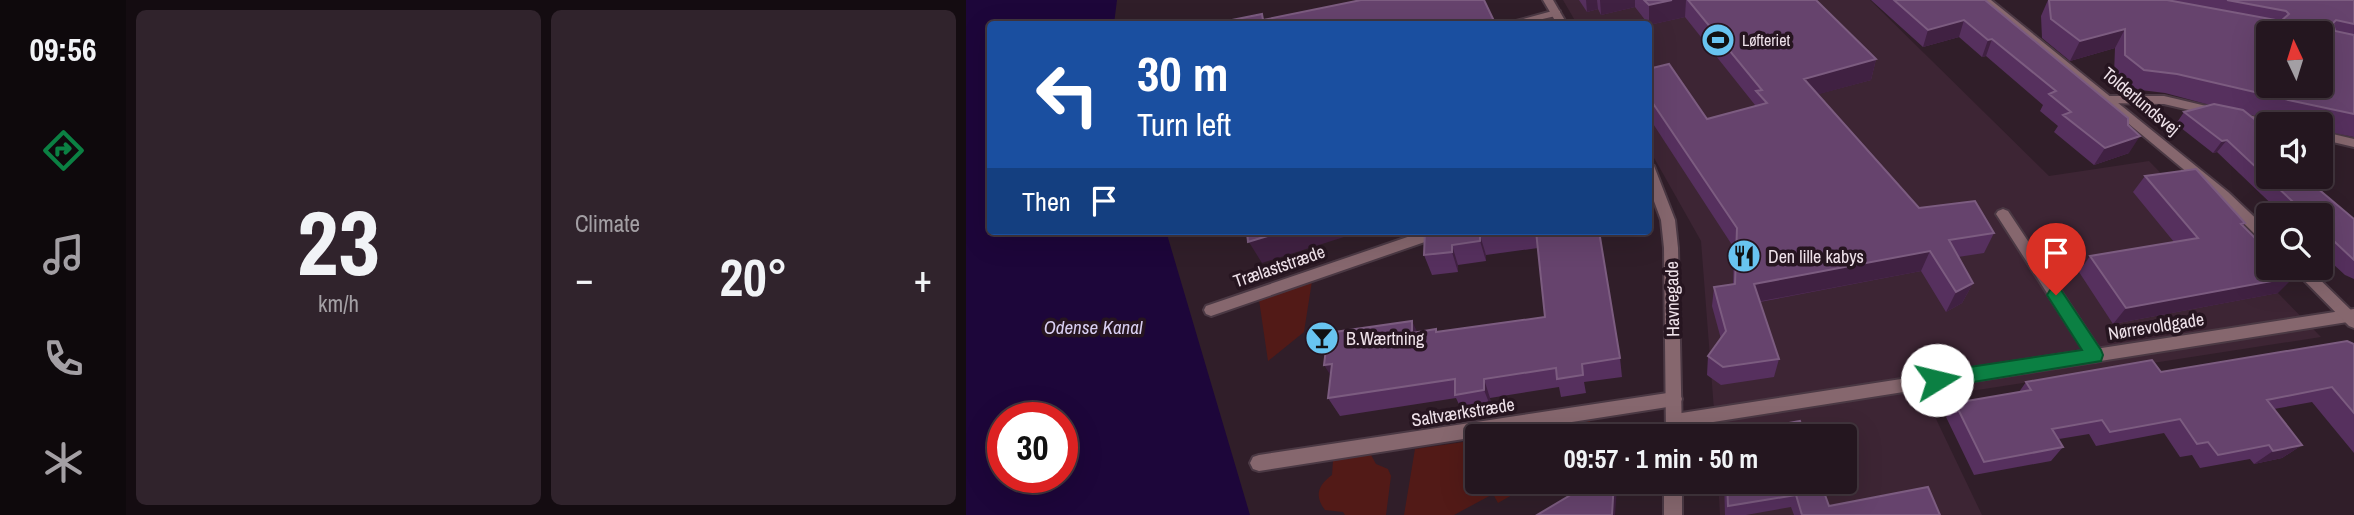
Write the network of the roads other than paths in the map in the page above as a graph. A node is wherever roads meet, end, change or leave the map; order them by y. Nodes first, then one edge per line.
1 (1548, 0) edge
2 (1985, 0) edge
3 (1556, 13) junction
4 (1523, 21) edge
5 (1560, 21) edge
6 (2109, 100) junction
7 (2256, 120) edge
8 (2333, 138) edge
9 (2354, 143) edge
10 (1652, 177) edge
11 (2003, 214) dead end
12 (2256, 227) edge
13 (1428, 235) edge
14 (2312, 280) edge
15 (1211, 310) dead end
16 (2352, 318) edge
17 (2095, 355) junction
18 (1674, 399) junction
19 (1674, 424) edge
20 (1697, 424) edge
21 (1259, 463) dead end
22 (1673, 494) edge
23 (1673, 515) edge

1 - 3 street
2 - 6 street, Tolderlundsvej
3 - 4 street
3 - 5 street
6 - 7 street
6 - 12 street, Tolderlundsvej
8 - 9 street
10 - 18 street, Havnegade
11 - 17 street
13 - 15 street, Trælaststræde
14 - 16 street
16 - 17 street, Nørrevoldgade
17 - 20 street, Nørrevoldgade
18 - 19 street, Havnegade
18 - 21 street, Saltværkstræde
22 - 23 street

